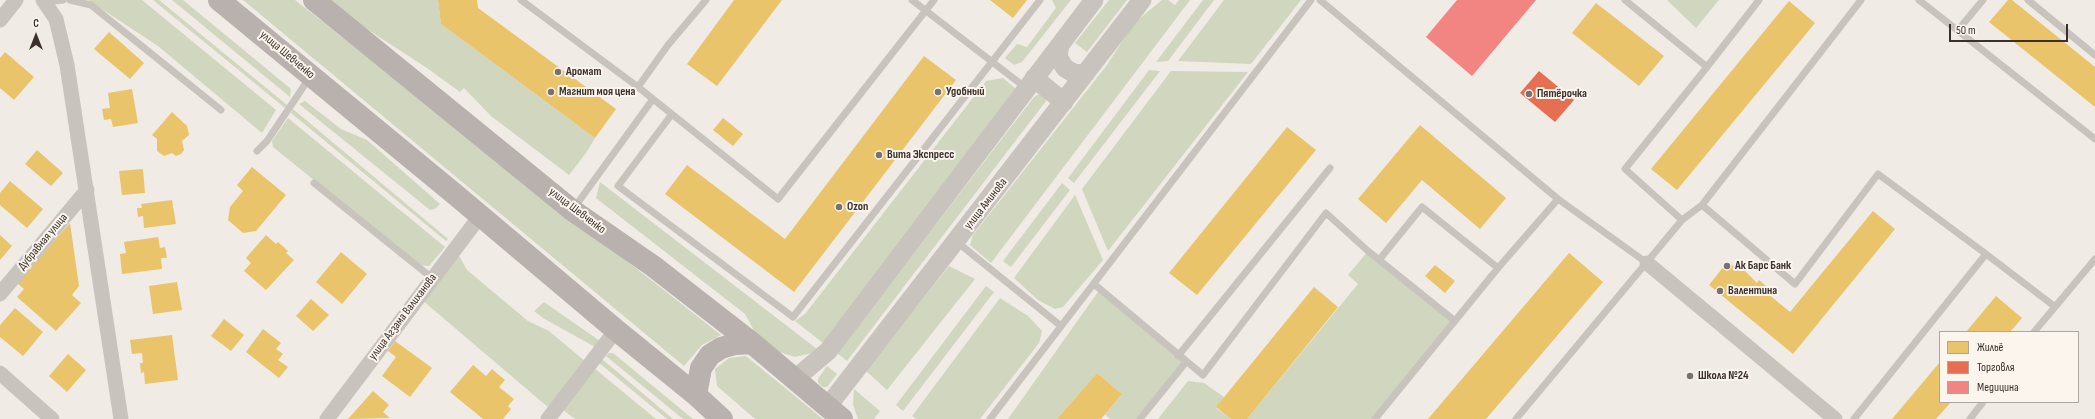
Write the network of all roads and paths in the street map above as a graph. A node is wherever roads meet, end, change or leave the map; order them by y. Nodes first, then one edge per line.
1 (16, 0) edge
2 (63, 0) edge
3 (70, 0) edge
4 (219, 0) edge
5 (314, 0) edge
6 (521, 0) edge
7 (705, 0) edge
8 (912, 0) edge
9 (934, 0) edge
10 (1040, 0) edge
11 (1094, 0) edge
12 (1142, 0) edge
13 (1311, 0) edge
14 (1320, 0) edge
15 (1625, 0) edge
16 (1759, 0) edge
17 (1861, 0) edge
18 (1919, 0) edge
19 (1983, 0) edge
20 (2028, 0) edge
21 (44, 1) edge
22 (925, 10) junction
23 (0, 20) edge
24 (1958, 30) junction
25 (1060, 45) junction
26 (2095, 55) edge
27 (993, 62) junction
28 (1707, 67) junction
29 (1086, 73) junction
30 (311, 76) junction
31 (1030, 83) junction
32 (638, 87) junction
33 (653, 99) junction
34 (1064, 102) junction
35 (221, 110) dead end
36 (672, 114) junction
37 (2095, 138) edge
38 (257, 151) dead end
39 (1330, 168) dead end
40 (314, 183) dead end
41 (87, 190) junction
42 (1558, 199) junction
43 (1702, 205) junction
44 (572, 210) junction
45 (480, 216) junction
46 (1682, 220) junction
47 (957, 242) junction
48 (1986, 254) junction
49 (2095, 259) edge
50 (1379, 260) junction
51 (1647, 263) junction
52 (1498, 268) junction
53 (432, 278) junction
54 (1094, 284) junction
55 (0, 294) edge
56 (2054, 306) junction
57 (1455, 321) junction
58 (1061, 326) junction
59 (616, 330) junction
60 (2035, 331) edge
61 (752, 343) junction
62 (1178, 356) junction
63 (1186, 362) junction
64 (0, 373) edge
65 (795, 379) junction
66 (696, 395) junction
67 (1982, 403) edge
68 (835, 413) edge
69 (52, 419) edge
70 (121, 419) edge
71 (326, 419) edge
72 (548, 419) edge
73 (722, 419) edge
74 (990, 419) edge
75 (1140, 419) edge
76 (1375, 419) edge
77 (1516, 419) edge
78 (1835, 419) edge
79 (1854, 419) edge
80 (1970, 419) edge

1 - 23 street
2 - 21 lane
3 - 35 lane
4 - 30 main road, улица Шевченко
5 - 44 main road, улица Шевченко
6 - 32 lane
7 - 32 lane
8 - 22 lane
9 - 22 lane
10 - 27 lane
11 - 25 street
12 - 29 street, улица Аминова
13 - 54 lane
14 - 42 lane
15 - 28 lane
16 - 28 lane
17 - 43 lane
18 - 24 lane
19 - 24 lane
20 - 26 lane
21 - 41 street
22 - 27 lane
22 - 36 lane
24 - 37 lane
25 - 29 street
25 - 31 street
27 - 31 lane
27 - 36 lane
28 - 46 lane
29 - 34 street, улица Аминова
30 - 38 lane
30 - 45 main road, улица Шевченко
31 - 34 street
31 - 65 street
32 - 33 lane
33 - 36 lane
33 - 44 lane
34 - 47 street, улица Аминова
39 - 62 lane
40 - 53 lane
41 - 55 street, Дубравная улица
41 - 70 street
42 - 51 lane
42 - 52 lane
43 - 46 lane
43 - 48 lane
44 - 61 main road, улица Шевченко
45 - 53 street, улица Агзама Валиханова
45 - 59 main road, улица Шевченко
46 - 51 lane
47 - 58 lane
47 - 68 street, улица Аминова
48 - 56 lane
48 - 79 lane
49 - 56 lane
50 - 52 lane
50 - 57 lane
50 - 63 lane
51 - 77 lane
51 - 78 street
52 - 57 lane
53 - 71 street, улица Агзама Валиханова
54 - 58 lane
54 - 62 lane
56 - 60 lane
57 - 76 lane
58 - 74 lane
59 - 66 main road, улица Шевченко
59 - 72 street
61 - 65 main road, улица Шевченко
61 - 66 main road
62 - 63 lane
63 - 75 lane
64 - 69 street
65 - 68 main road, улица Шевченко
66 - 73 main road, улица Шевченко
67 - 80 lane

